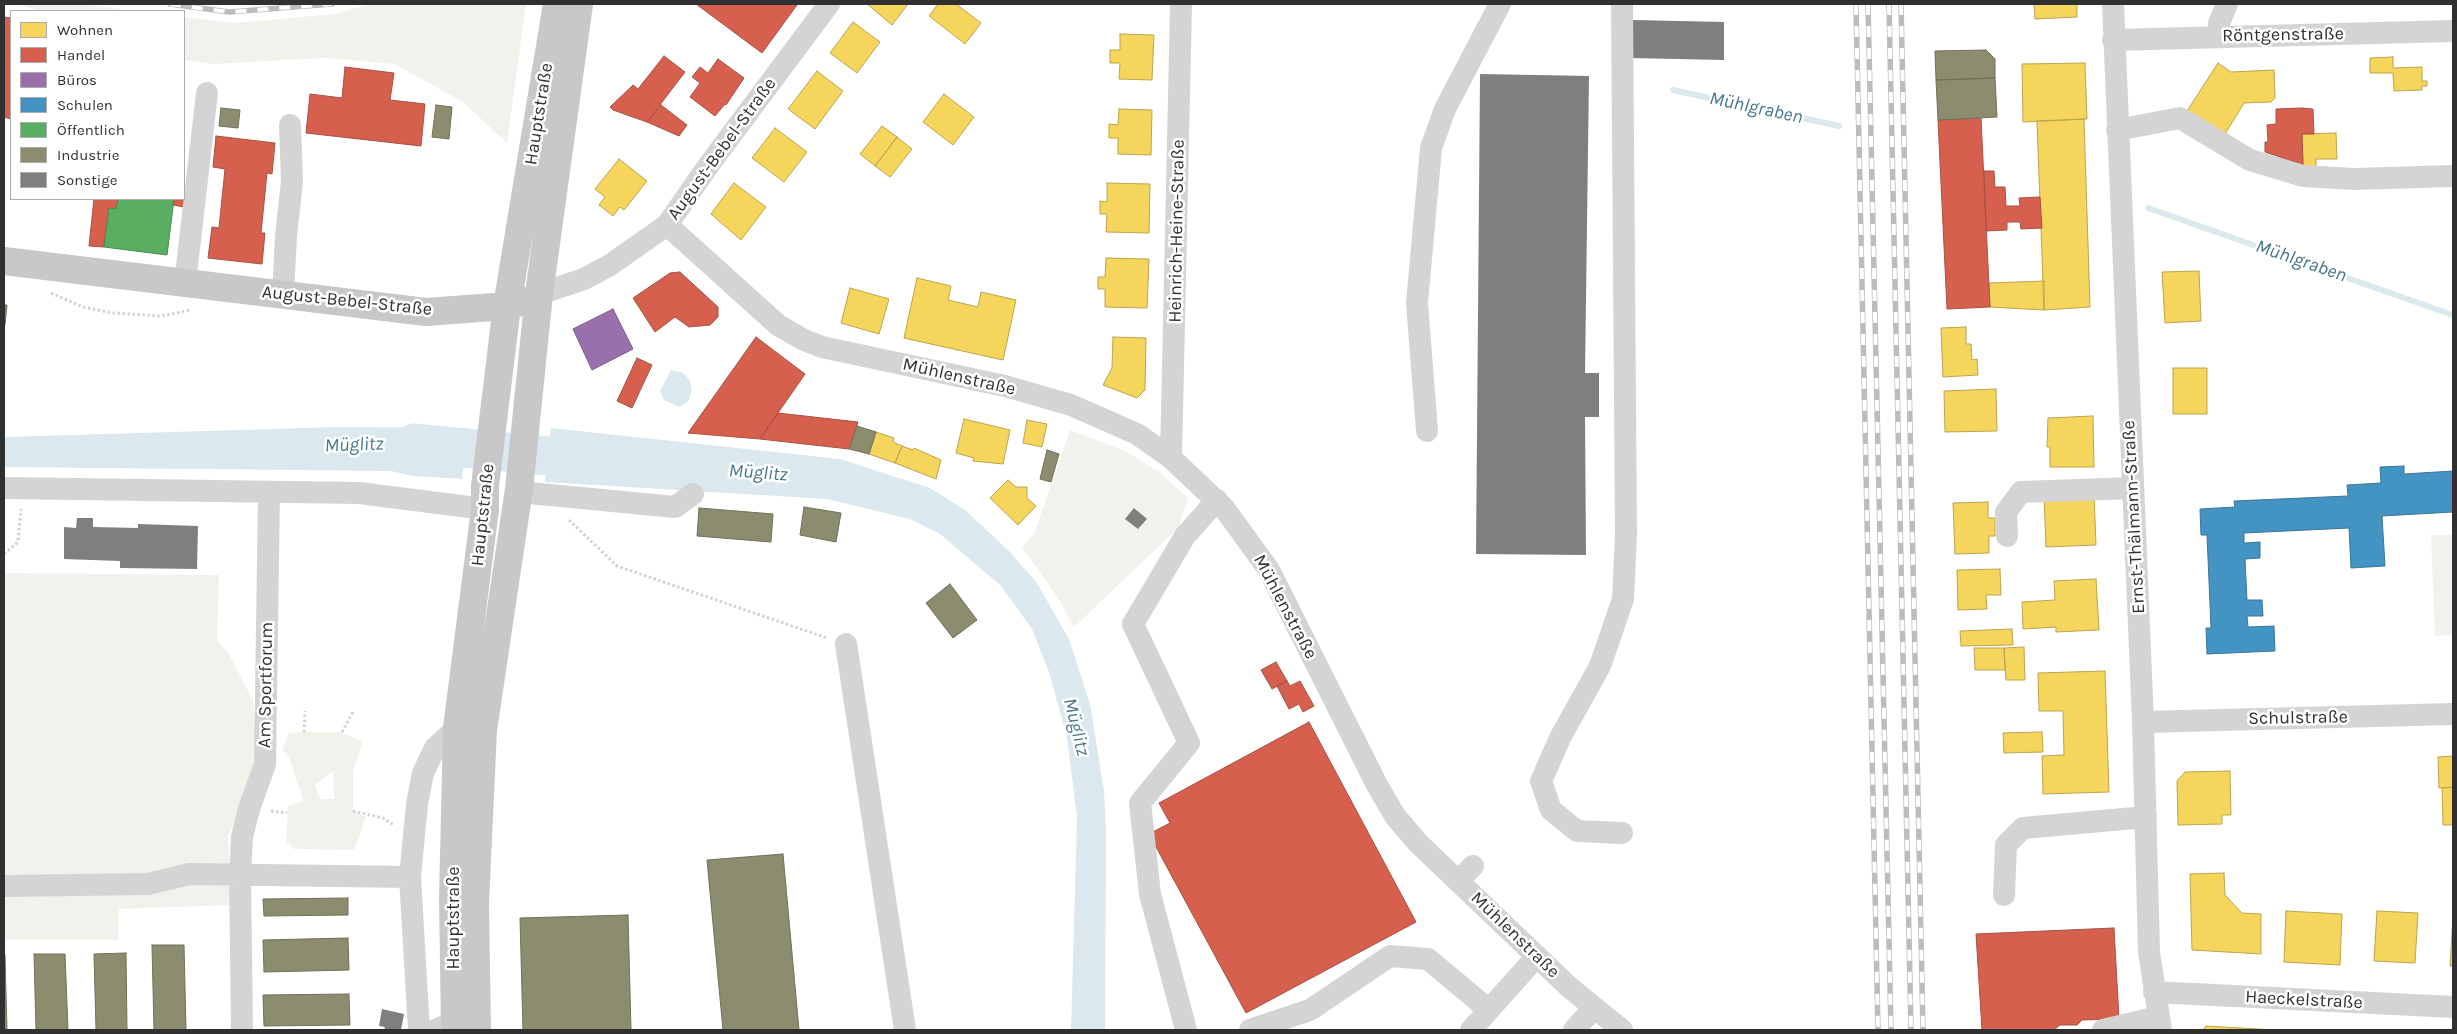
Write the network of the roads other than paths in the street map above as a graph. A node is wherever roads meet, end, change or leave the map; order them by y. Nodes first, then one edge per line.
1 (557, 4) edge
2 (579, 4) edge
3 (829, 4) edge
4 (1181, 4) edge
5 (1500, 4) edge
6 (1622, 4) edge
7 (2113, 4) edge
8 (2227, 4) edge
9 (2453, 31) edge
10 (2218, 36) junction
11 (2113, 40) junction
12 (207, 94) dead end
13 (290, 125) dead end
14 (2118, 130) junction
15 (2453, 176) edge
16 (667, 225) junction
17 (4, 261) edge
18 (186, 283) junction
19 (539, 294) junction
20 (283, 295) junction
21 (507, 306) junction
22 (1427, 431) dead end
23 (1171, 458) junction
24 (13, 488) edge
25 (2133, 488) junction
26 (269, 492) junction
27 (527, 492) junction
28 (693, 494) dead end
29 (485, 497) junction
30 (1217, 500) junction
31 (2007, 536) dead end
32 (846, 644) road end
33 (2453, 714) edge
34 (2143, 722) junction
35 (457, 728) junction
36 (2146, 818) junction
37 (1622, 833) dead end
38 (240, 874) junction
39 (410, 877) junction
40 (4, 886) edge
41 (2004, 895) dead end
42 (1537, 956) junction
43 (2154, 992) junction
44 (2453, 1007) edge
45 (1594, 1008) junction
46 (1490, 1010) junction
47 (2160, 1024) edge
48 (455, 1028) edge
49 (242, 1030) edge
50 (419, 1030) edge
51 (905, 1030) edge
52 (1186, 1030) edge
53 (1250, 1030) edge
54 (1471, 1030) edge
55 (1574, 1030) edge
56 (1622, 1030) edge
57 (2102, 1030) edge

1 - 21 main road, Hauptstraße
2 - 19 main road, Hauptstraße
3 - 16 street, August-Bebel-Straße
4 - 23 street, Heinrich-Heine-Straße
5 - 22 street
6 - 37 street
7 - 11 street, Ernst-Thälmann-Straße
8 - 10 street
9 - 10 street, Röntgenstraße
10 - 11 street, Röntgenstraße
11 - 14 street, Ernst-Thälmann-Straße
12 - 18 street
13 - 20 street
14 - 15 street
14 - 25 street, Ernst-Thälmann-Straße
16 - 19 street, August-Bebel-Straße
16 - 23 street, Mühlenstraße
17 - 18 main road, August-Bebel-Straße
18 - 20 main road, August-Bebel-Straße
19 - 21 main road, August-Bebel-Straße
19 - 27 main road, Hauptstraße
20 - 21 main road, August-Bebel-Straße
21 - 29 main road, Hauptstraße
23 - 30 street, Mühlenstraße
24 - 26 street
25 - 31 street
25 - 34 street, Ernst-Thälmann-Straße
26 - 29 street
26 - 38 street, Am Sportforum
27 - 28 street
27 - 48 main road, Hauptstraße
29 - 35 main road, Hauptstraße
30 - 42 street, Mühlenstraße
30 - 52 street
32 - 51 street
33 - 34 street, Schulstraße
34 - 36 street, Ernst-Thälmann-Straße
35 - 39 street
35 - 48 main road, Hauptstraße
36 - 41 street
36 - 43 street, Ernst-Thälmann-Straße
38 - 39 street
38 - 40 street
38 - 49 street, Am Sportforum
39 - 50 street
42 - 45 street, Mühlenstraße
42 - 46 street
43 - 44 street, Haeckelstraße
43 - 47 street, Ernst-Thälmann-Straße
45 - 55 street
45 - 56 street, Mühlenstraße
46 - 53 street
46 - 54 street
47 - 57 street

